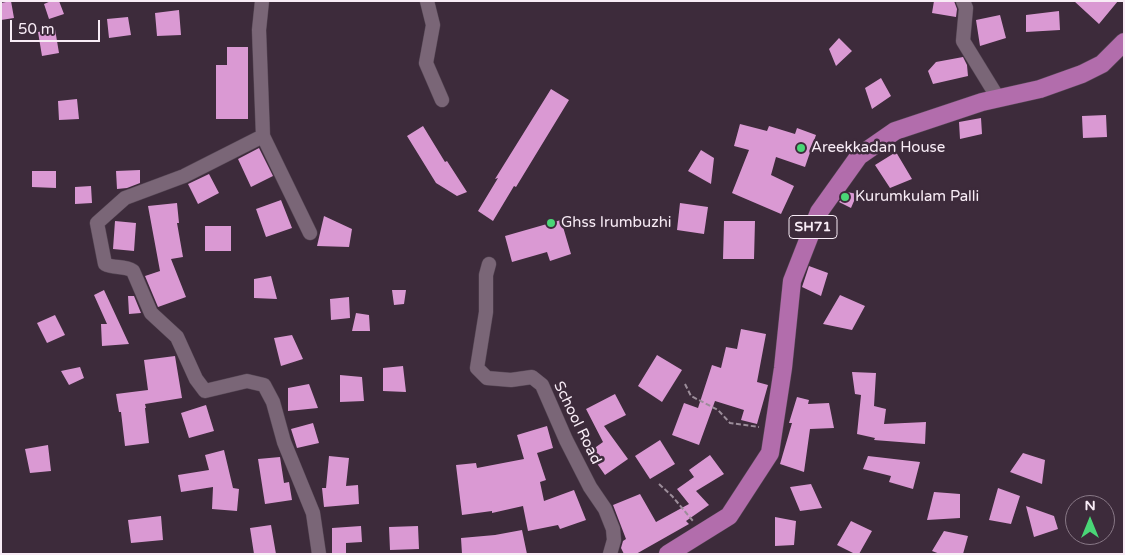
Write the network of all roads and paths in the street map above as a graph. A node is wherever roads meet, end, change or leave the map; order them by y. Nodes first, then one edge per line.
1 (262, 1) edge
2 (427, 1) edge
3 (963, 1) edge
4 (1124, 42) edge
5 (998, 98) junction
6 (442, 100) dead end
7 (262, 136) junction
8 (310, 233) dead end
9 (489, 264) dead end
10 (685, 384) dead end
11 (773, 429) junction
12 (659, 484) dead end
13 (702, 532) junction
14 (674, 552) edge
15 (319, 554) edge
16 (610, 554) edge

1 - 7 street
2 - 6 street
3 - 5 street
4 - 5 main road, SH71
5 - 11 main road, SH71
7 - 8 street
7 - 15 street
9 - 16 street, School Road
10 - 11 path
11 - 13 main road, SH71
12 - 13 path
13 - 14 main road, SH71

